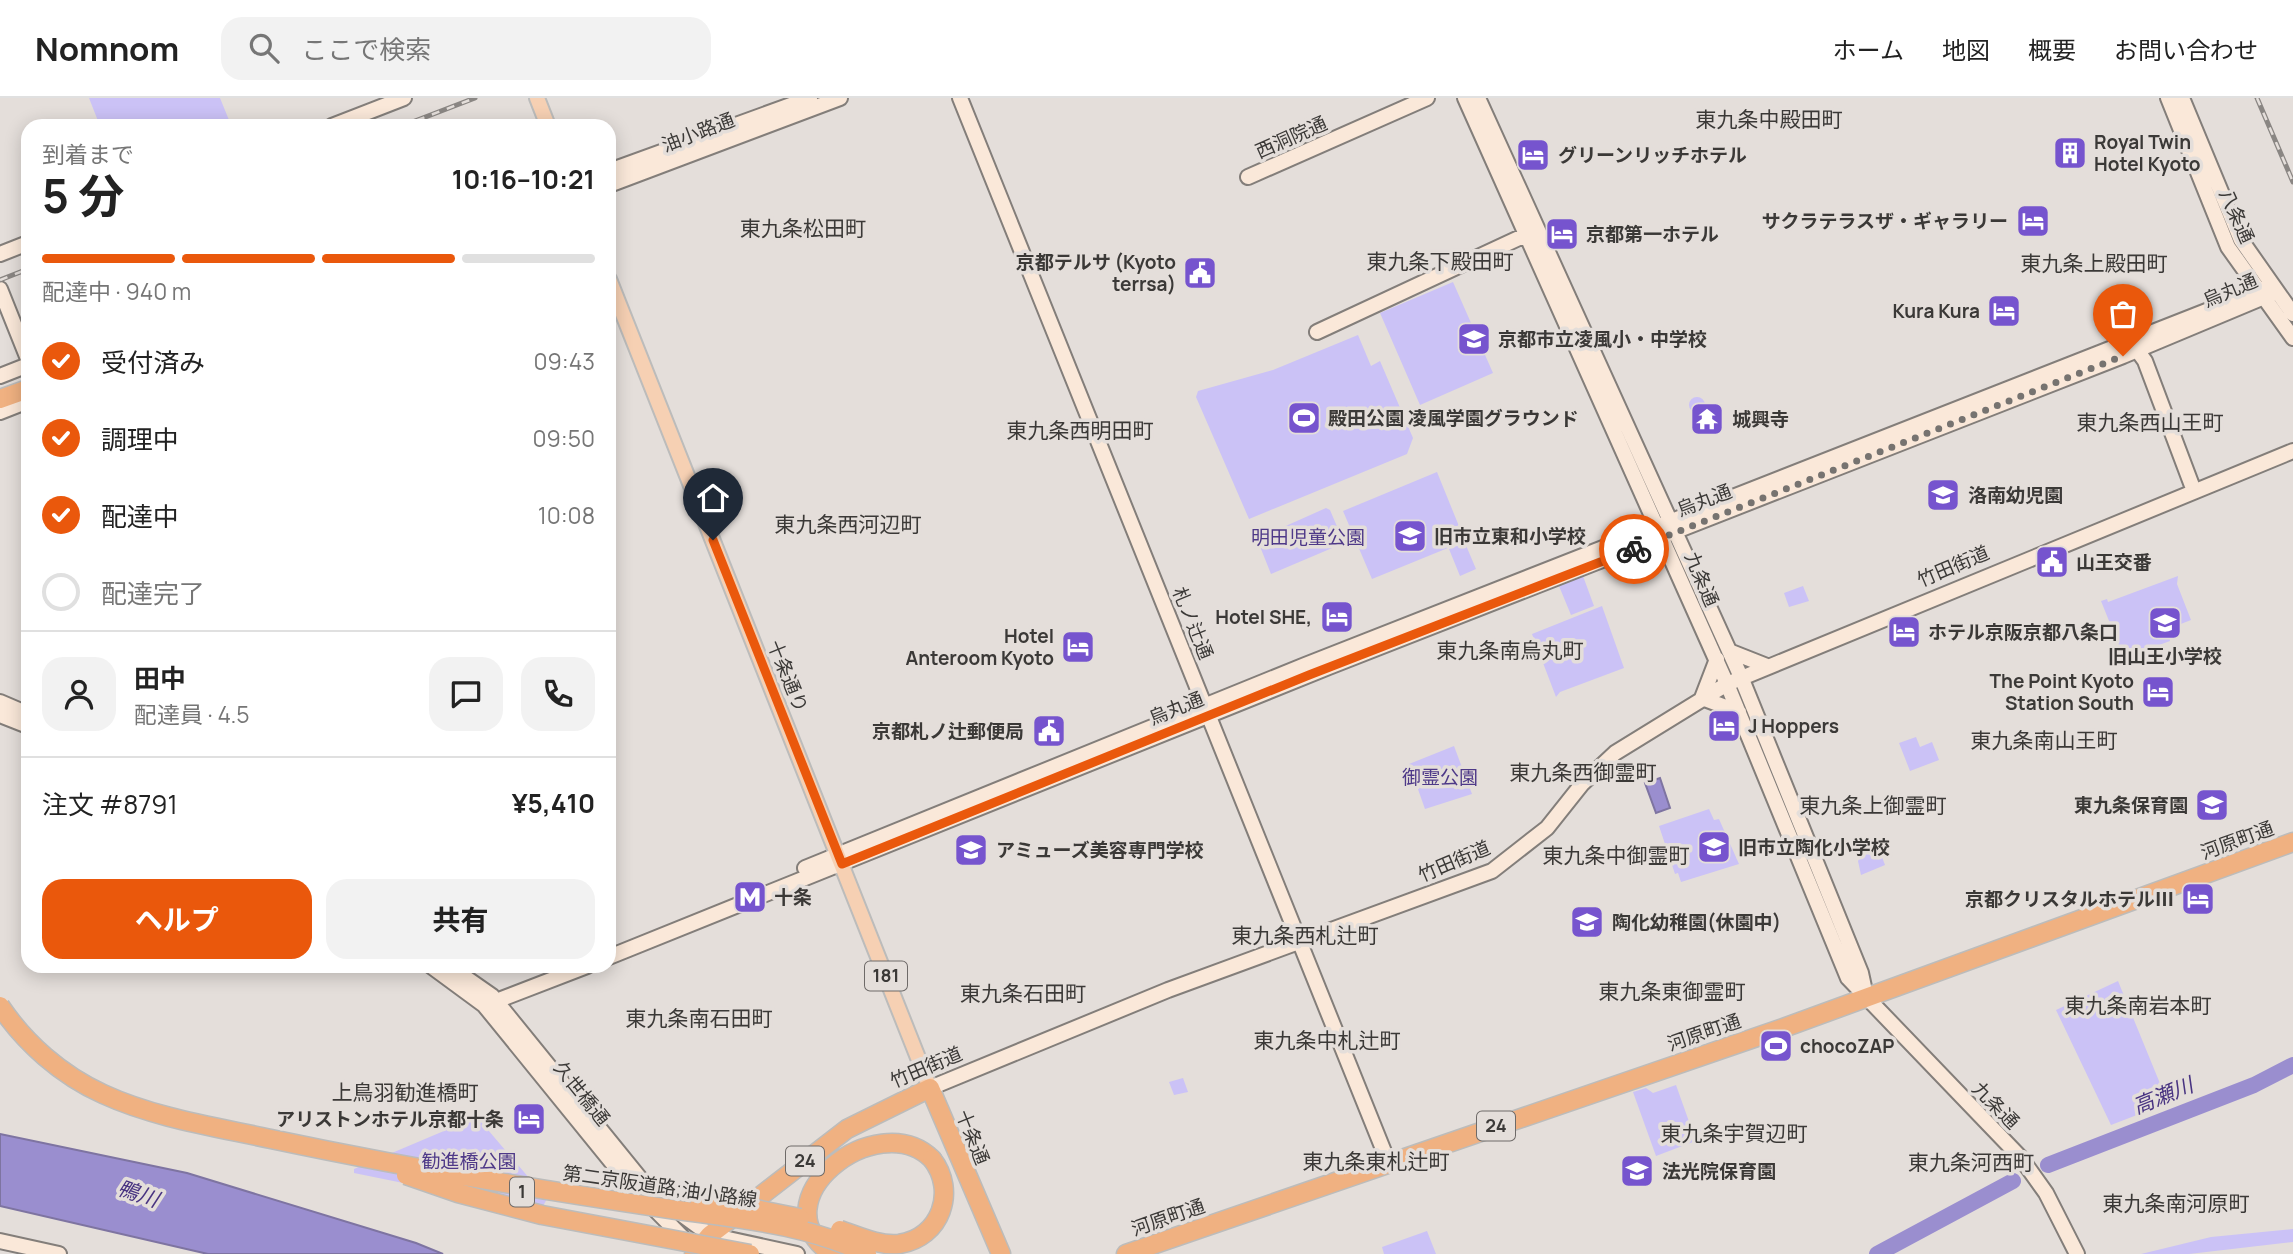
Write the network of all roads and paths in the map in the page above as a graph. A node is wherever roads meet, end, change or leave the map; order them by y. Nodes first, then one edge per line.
1 (404, 98) edge
2 (537, 98) edge
3 (810, 98) edge
4 (840, 98) edge
5 (960, 98) edge
6 (1427, 98) edge
7 (1465, 98) edge
8 (1478, 98) edge
9 (2168, 98) edge
10 (2182, 98) edge
11 (350, 119) edge
12 (545, 119) edge
13 (616, 168) edge
14 (1248, 177) dead end
15 (616, 182) edge
16 (1532, 231) junction
17 (21, 246) edge
18 (0, 254) edge
19 (0, 289) edge
20 (2276, 292) junction
21 (2259, 293) junction
22 (616, 297) edge
23 (2293, 314) edge
24 (1317, 332) dead end
25 (2293, 338) edge
26 (21, 342) edge
27 (2137, 350) junction
28 (21, 368) edge
29 (0, 376) edge
30 (21, 392) edge
31 (0, 399) edge
32 (21, 404) edge
33 (0, 412) edge
34 (2293, 451) edge
35 (2194, 491) junction
36 (1667, 530) junction
37 (1729, 651) junction
38 (1717, 659) junction
39 (1767, 666) junction
40 (1741, 677) junction
41 (1727, 684) junction
42 (1702, 698) junction
43 (0, 702) edge
44 (1752, 702) junction
45 (1207, 710) junction
46 (21, 711) edge
47 (1739, 712) junction
48 (0, 715) edge
49 (21, 723) edge
50 (2293, 842) edge
51 (840, 859) junction
52 (1300, 942) junction
53 (616, 945) edge
54 (616, 954) edge
55 (444, 973) edge
56 (457, 973) edge
57 (550, 973) edge
58 (568, 973) edge
59 (1866, 998) junction
60 (491, 1001) junction
61 (0, 1006) edge
62 (930, 1088) junction
63 (196, 1122) junction
64 (1389, 1164) junction
65 (371, 1166) junction
66 (553, 1192) junction
67 (976, 1202) junction
68 (710, 1235) junction
69 (0, 1241) edge
70 (699, 1253) edge
71 (59, 1254) edge
72 (750, 1254) edge
73 (797, 1254) edge
74 (832, 1254) edge
75 (849, 1254) edge
76 (867, 1254) edge
77 (989, 1254) edge
78 (1001, 1254) edge
79 (1126, 1254) edge
80 (2077, 1254) edge

1 - 11 street
2 - 12 main road
3 - 13 street, 油小路通
4 - 15 street, 油小路通
5 - 45 street, 札ノ辻通
6 - 14 street, 西洞院通
7 - 16 street, 九条通
8 - 16 street, 九条通
9 - 21 street, 八条通
10 - 20 street, 八条通
16 - 24 street
16 - 36 street, 九条通
17 - 18 street
19 - 26 street
20 - 21 street, 烏丸通
20 - 23 street, 八条通
21 - 25 street, 八条通
21 - 27 street, 烏丸通
21 - 36 street, 烏丸通
22 - 51 main road, 十条通り / 181
27 - 35 street
27 - 36 street, 烏丸通
28 - 29 street
30 - 31 highway
32 - 33 street
34 - 35 street, 竹田街道
35 - 39 street, 竹田街道
36 - 37 street, 九条通
36 - 38 street, 九条通
36 - 45 street, 烏丸通
37 - 39 street
37 - 40 street, 九条通
38 - 41 street, 九条通
38 - 42 street
39 - 40 street, 竹田街道
39 - 44 street
40 - 41 street, 竹田街道
40 - 44 street, 九条通
41 - 42 street, 竹田街道
41 - 47 street, 九条通
42 - 47 street
42 - 52 street, 竹田街道
43 - 46 street
44 - 59 street, 九条通
45 - 51 street, 烏丸通
45 - 52 street, 札ノ辻通
47 - 59 street, 九条通
48 - 49 street
50 - 59 highway, 河原町通 / 24
51 - 53 street, 烏丸通
51 - 54 street, 烏丸通
51 - 62 main road, 十条通り / 181
52 - 62 street, 竹田街道
52 - 64 street, 札ノ辻通
55 - 60 street, 久世橋通
56 - 60 street, 久世橋通
57 - 60 street
58 - 60 street
59 - 64 highway, 河原町通 / 24
59 - 80 street, 九条通
60 - 68 street, 久世橋通
60 - 70 street, 久世橋通
61 - 63 highway, 第二京阪道路;油小路線 / 1, bridge
62 - 67 highway, 十条通
62 - 68 highway, 竹田街道 / 24
63 - 65 highway, 第二京阪道路;油小路線 / 1, bridge
63 - 66 highway, 第二京阪道路;油小路線 / 1, bridge
64 - 79 highway, 河原町通 / 24
65 - 72 highway, bridge
65 - 75 highway, 第二京阪道路;油小路線 / 1, bridge
66 - 74 highway, bridge
66 - 76 highway, 第二京阪道路;油小路線 / 1, bridge
67 - 77 highway, 十条通
67 - 78 highway, 十条通
68 - 70 highway, 竹田街道 / 24
68 - 73 street
69 - 71 street

